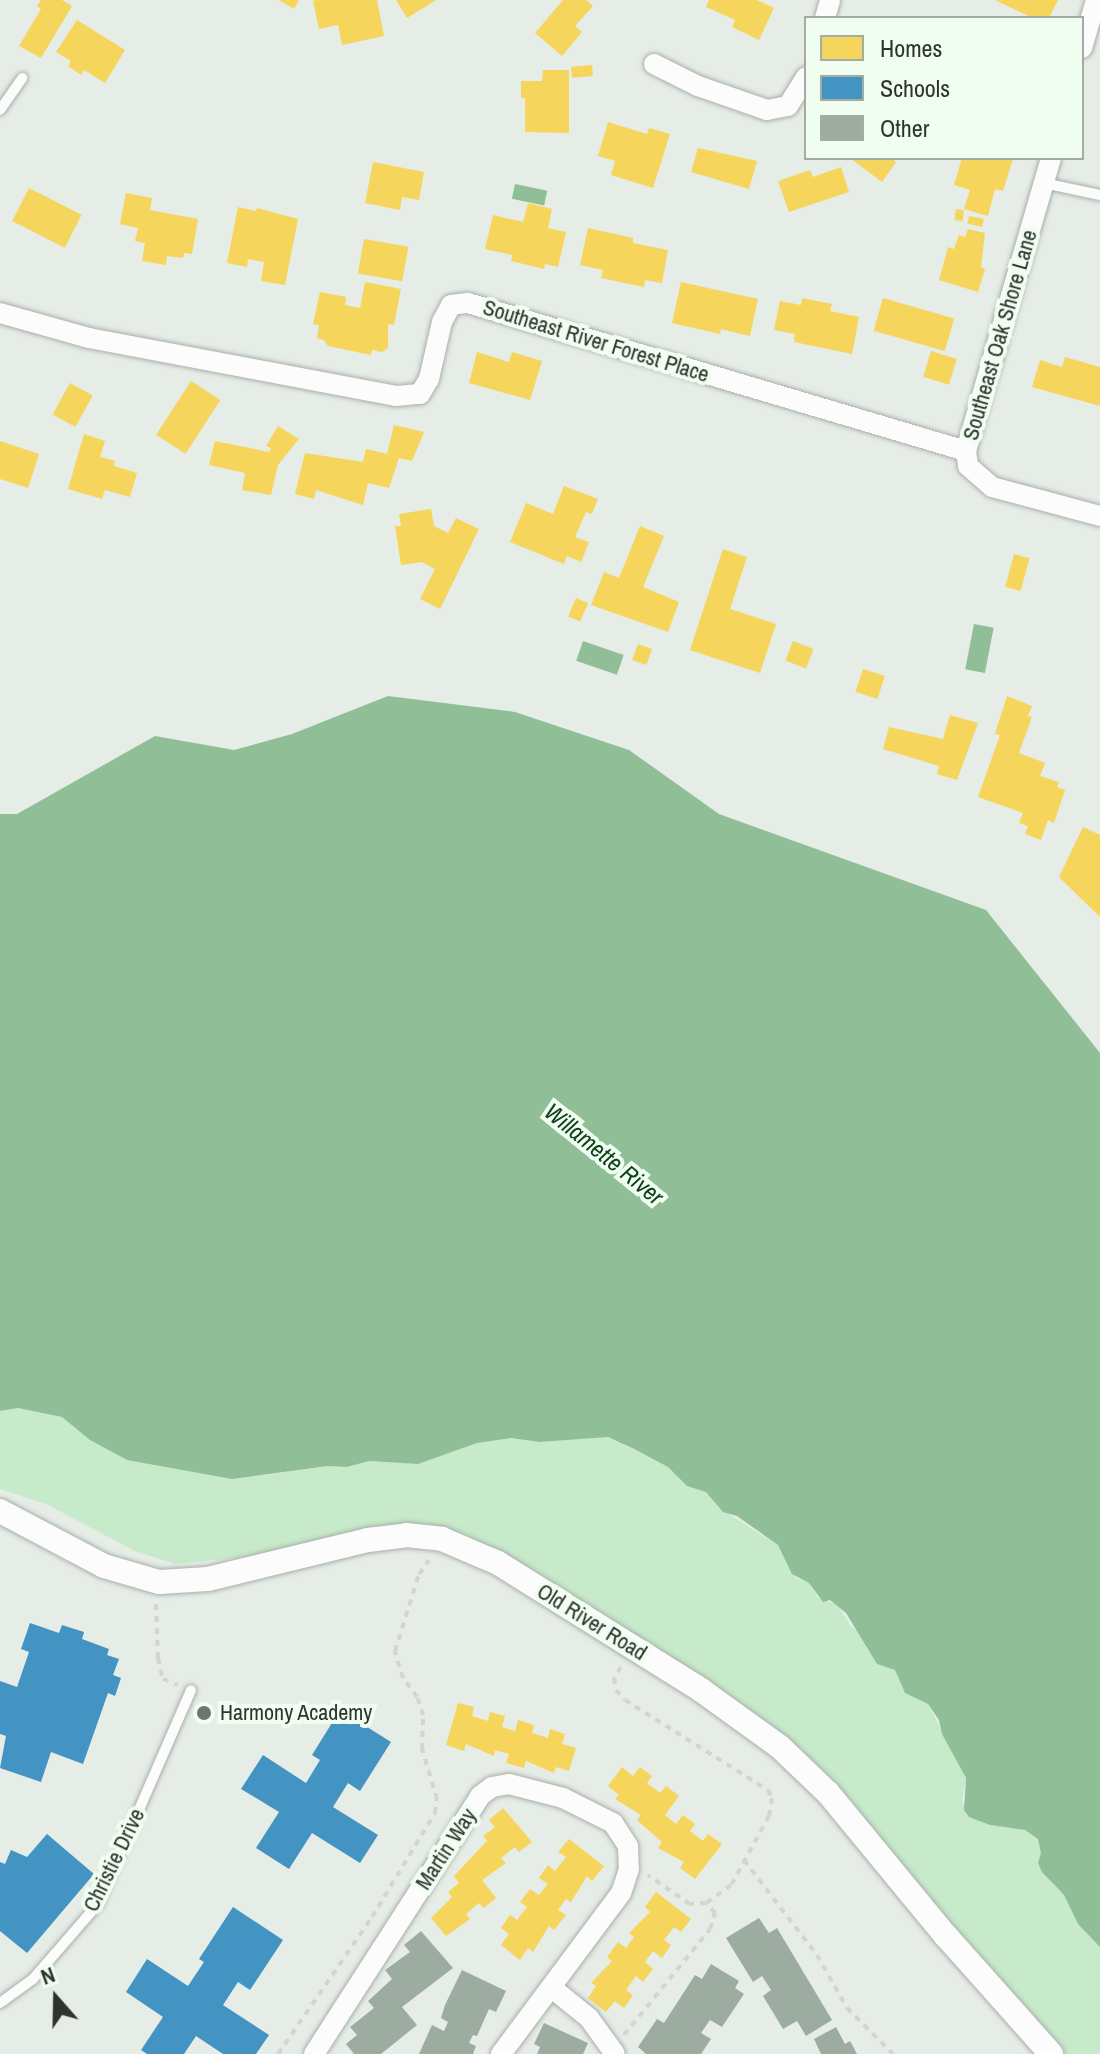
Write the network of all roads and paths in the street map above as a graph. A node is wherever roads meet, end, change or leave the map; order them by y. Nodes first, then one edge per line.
1 (1096, 0) edge
2 (1084, 41) edge
3 (654, 64) dead end
4 (22, 78) dead end
5 (804, 80) edge
6 (0, 110) edge
7 (1050, 160) edge
8 (1043, 183) junction
9 (1100, 195) edge
10 (0, 313) edge
11 (966, 451) junction
12 (1100, 516) edge
13 (0, 1511) edge
14 (419, 1574) dead end
15 (159, 1582) junction
16 (614, 1678) dead end
17 (191, 1690) joint
18 (744, 1860) junction
19 (629, 1869) junction
20 (706, 1903) junction
21 (552, 1988) junction
22 (0, 2003) edge
23 (613, 2052) edge
24 (278, 2054) edge
25 (314, 2054) edge
26 (501, 2054) edge
27 (893, 2054) edge
28 (1051, 2054) edge

1 - 2 street
3 - 5 street
4 - 6 lane
7 - 8 street, Southeast Oak Shore Lane
8 - 9 lane
8 - 11 street, Southeast Oak Shore Lane
10 - 11 street, Southeast River Forest Place
11 - 12 street, Southeast Oak Shore Lane
13 - 15 street, Old River Road
14 - 24 path
15 - 17 path
15 - 28 street, Old River Road
16 - 18 path
17 - 22 lane, Christie Drive
18 - 20 path
18 - 27 path
19 - 20 path
19 - 21 street
19 - 25 street, Martin Way
20 - 23 path
21 - 23 street
21 - 26 street

